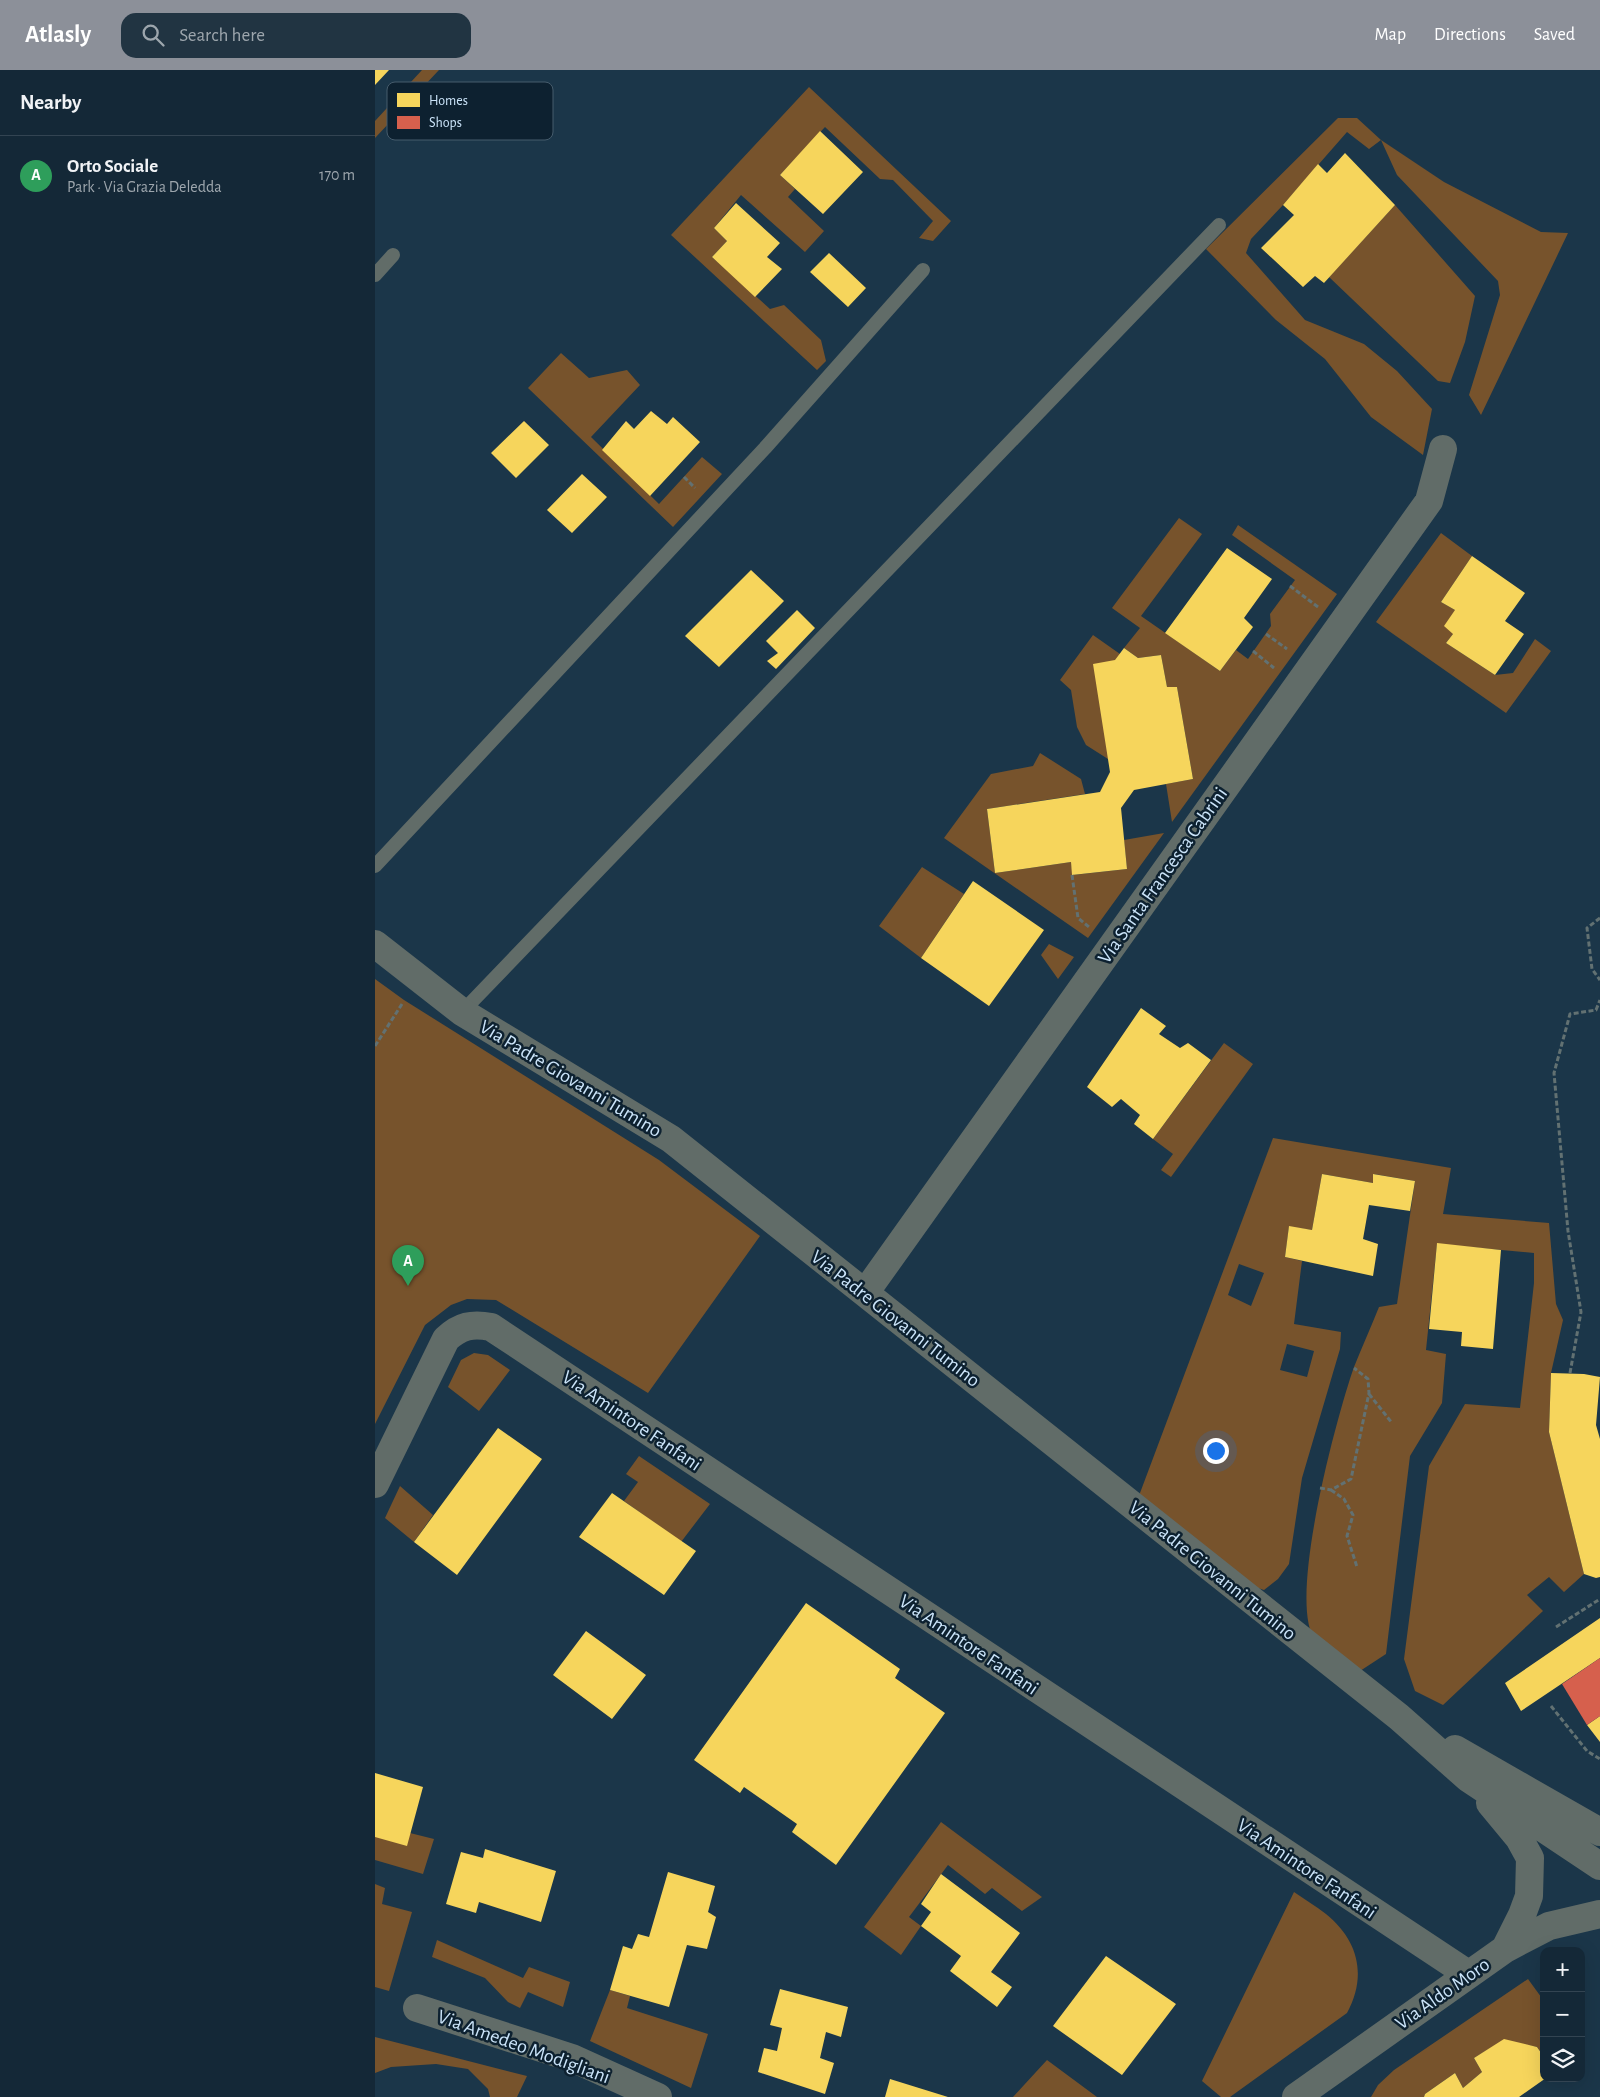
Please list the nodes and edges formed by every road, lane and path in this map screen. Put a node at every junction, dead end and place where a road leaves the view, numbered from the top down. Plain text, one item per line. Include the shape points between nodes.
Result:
1 (1219, 225) dead end
2 (393, 255) dead end
3 (923, 270) dead end
4 (375, 275) edge
5 (1443, 449) dead end
6 (684, 477) dead end
7 (696, 490) dead end
8 (1290, 586) dead end
9 (1324, 612) dead end
10 (1266, 634) dead end
11 (1253, 651) dead end
12 (1294, 653) dead end
13 (1280, 673) dead end
14 (375, 866) edge
15 (1072, 876) dead end
16 (1600, 918) edge
17 (1093, 930) dead end
18 (375, 944) edge
19 (419, 978) junction
20 (1600, 980) edge
21 (1600, 1000) edge
22 (462, 1012) junction
23 (375, 1046) edge
24 (865, 1293) junction
25 (1354, 1368) dead end
26 (1570, 1373) dead end
27 (1369, 1393) junction
28 (1392, 1423) dead end
29 (375, 1484) edge
30 (1320, 1488) dead end
31 (1331, 1490) junction
32 (1357, 1567) dead end
33 (1600, 1598) edge
34 (1556, 1627) dead end
35 (1551, 1706) dead end
36 (1399, 1717) junction
37 (1600, 1759) edge
38 (1468, 1778) junction
39 (1600, 1832) edge
40 (1600, 1866) edge
41 (1600, 1914) edge
42 (1505, 1949) junction
43 (1468, 1974) junction
44 (417, 2008) dead end
45 (658, 2097) edge
46 (1295, 2097) edge

1 - 22 lane
2 - 4 lane
3 - 14 lane via 765,448
5 - 24 street, Via Santa Francesca Cabrini via 1429,500
6 - 7 path
8 - 9 path
10 - 12 path
11 - 13 path
15 - 17 path via 1078,918
16 - 20 path via 1587,928 1592,969
18 - 19 street, Via Padre Giovanni Tumino
19 - 22 street, Via Padre Giovanni Tumino
19 - 23 path
21 - 26 path via 1596,1010 1570,1014 1554,1073 1568,1231 1581,1312
22 - 24 street, Via Padre Giovanni Tumino via 671,1139
24 - 36 street, Via Padre Giovanni Tumino
25 - 27 path via 1368,1379
27 - 28 path
27 - 31 path via 1351,1480
29 - 43 street, Via Amintore Fanfani via 446,1340 455,1330 467,1325 491,1327
30 - 31 path
31 - 32 path via 1344,1499 1353,1515 1347,1536
33 - 34 path
35 - 37 path via 1587,1751
36 - 38 street
36 - 39 street
38 - 40 street
38 - 42 street via 1519,1838 1530,1858 1529,1896
41 - 42 street, Via Aldo Moro via 1549,1926
42 - 43 street, Via Aldo Moro
43 - 46 street, Via Aldo Moro
44 - 45 street, Via Amedeo Modigliani via 571,2058

